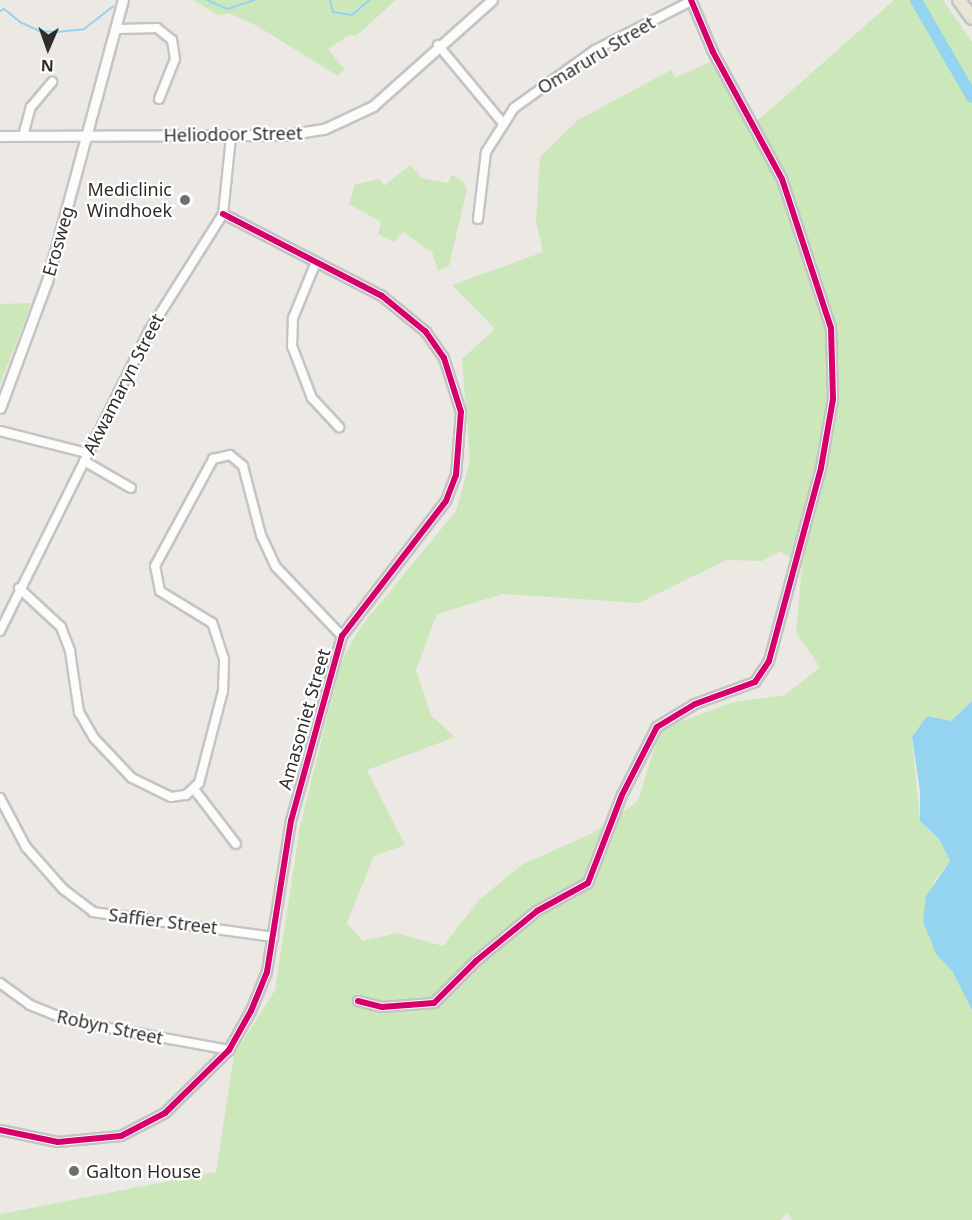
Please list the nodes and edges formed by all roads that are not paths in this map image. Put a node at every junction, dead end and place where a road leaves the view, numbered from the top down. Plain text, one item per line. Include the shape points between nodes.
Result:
1 (123, 0) edge
2 (492, 0) edge
3 (691, 0) edge
4 (959, 0) edge
5 (972, 18) edge
6 (117, 29) junction
7 (438, 45) junction
8 (52, 82) dead end
9 (159, 99) dead end
10 (502, 122) junction
11 (0, 136) edge
12 (23, 136) junction
13 (89, 136) junction
14 (231, 136) junction
15 (224, 214) junction
16 (478, 219) dead end
17 (316, 262) junction
18 (0, 408) edge
19 (339, 427) dead end
20 (0, 431) edge
21 (86, 457) junction
22 (131, 488) dead end
23 (19, 588) junction
24 (0, 631) edge
25 (342, 636) junction
26 (194, 789) junction
27 (0, 798) edge
28 (236, 844) dead end
29 (273, 937) junction
30 (0, 983) edge
31 (358, 1001) dead end
32 (229, 1050) junction
33 (0, 1130) edge

1 - 6 street, Erosweg
2 - 7 street, Heliodoor Street
3 - 10 street, Omaruru Street via 577,62 527,96
3 - 31 street via 713,52 795,211 831,328 832,399 821,468 769,661 755,682 705,699 657,727 622,795 588,883 537,911 476,961 434,1003 382,1007
4 - 5 main road
6 - 9 street via 158,28 172,40 175,59
6 - 13 street, Erosweg
7 - 10 street
7 - 14 street, Heliodoor Street via 373,106 339,124 296,135
8 - 12 street via 31,107
10 - 16 street, Omaruru Street via 483,164
11 - 12 street, Heliodoor Street
12 - 13 street, Heliodoor Street
13 - 14 street, Heliodoor Street
13 - 18 street, Erosweg via 47,281
14 - 15 street, Akwamaryn Street
15 - 17 street, Amasoniet Street
15 - 21 street, Akwamaryn Street via 172,291
17 - 19 street via 293,318 292,346 312,398
17 - 25 street, Amasoniet Street via 382,296 426,332 444,358 461,412 459,463 446,501
20 - 21 street
21 - 22 street
21 - 23 street, Akwamaryn Street
23 - 24 street, Akwamaryn Street
23 - 26 street via 61,627 70,651 79,712 107,753 151,790 178,797
25 - 26 street via 276,567 261,535 243,466 230,455 213,459 159,555 155,576 160,591 205,618 222,643 222,691 202,777
25 - 29 street, Amasoniet Street via 291,821
26 - 28 street
27 - 29 street, Saffier Street via 26,847 63,889 93,912
29 - 32 street, Amasoniet Street via 264,981
30 - 32 street, Robyn Street via 30,1005 70,1021
32 - 33 street, Amasoniet Street via 165,1113 121,1136 58,1142

